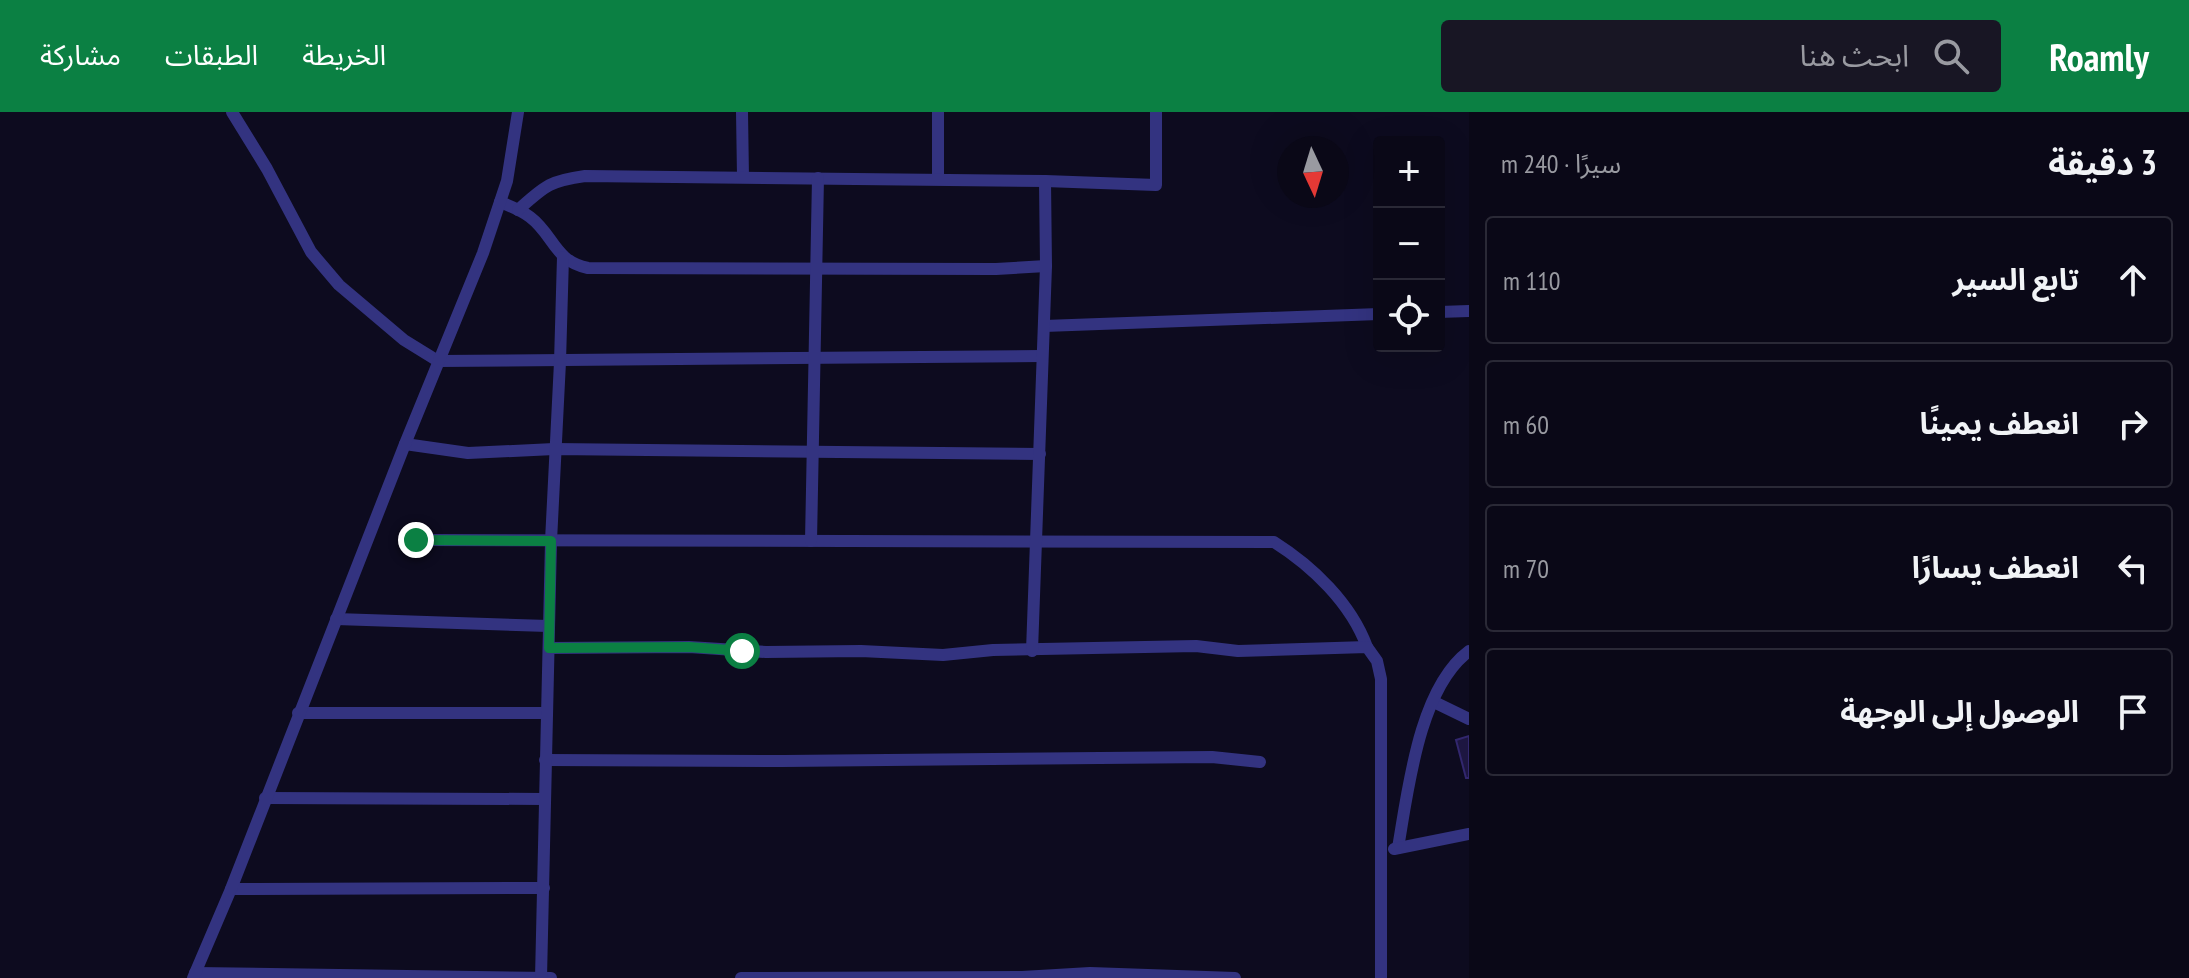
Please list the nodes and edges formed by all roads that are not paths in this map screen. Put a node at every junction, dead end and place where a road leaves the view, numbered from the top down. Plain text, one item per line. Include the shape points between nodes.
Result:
1 (232, 112) edge
2 (518, 112) edge
3 (742, 112) edge
4 (938, 112) edge
5 (1156, 112) edge
6 (743, 177) junction
7 (818, 178) junction
8 (938, 179) junction
9 (1045, 181) junction
10 (500, 202) junction
11 (518, 210) junction
12 (563, 257) junction
13 (1046, 266) junction
14 (815, 269) junction
15 (1469, 311) edge
16 (1445, 312) edge
17 (1373, 314) edge
18 (1044, 326) junction
19 (1042, 356) junction
20 (813, 357) junction
21 (438, 361) junction
22 (560, 362) junction
23 (405, 444) junction
24 (554, 449) junction
25 (812, 451) junction
26 (1040, 454) junction
27 (416, 540) dead end
28 (551, 541) junction
29 (811, 541) junction
30 (1035, 541) junction
31 (336, 619) junction
32 (548, 626) junction
33 (1367, 647) junction
34 (549, 648) junction
35 (1032, 651) junction
36 (1469, 651) edge
37 (1434, 702) junction
38 (298, 713) junction
39 (547, 713) junction
40 (1469, 719) edge
41 (545, 760) junction
42 (1260, 762) dead end
43 (265, 798) junction
44 (544, 799) junction
45 (1469, 834) edge
46 (1398, 848) junction
47 (1380, 852) junction
48 (544, 888) junction
49 (231, 889) junction
50 (194, 976) edge
51 (544, 977) edge
52 (741, 978) edge
53 (1235, 978) edge
54 (1381, 978) edge

1 - 21 street via 311,252 339,285 404,340
2 - 10 street
3 - 6 street
4 - 8 street
5 - 9 street via 1156,185
6 - 7 street
6 - 11 street via 557,180
7 - 8 street
7 - 14 street
8 - 9 street
9 - 13 street
10 - 11 street
10 - 21 street
11 - 12 street via 531,217
12 - 14 street via 588,268
12 - 22 street
13 - 14 street
13 - 18 street
14 - 20 street
15 - 16 street
17 - 18 street
18 - 19 street
19 - 20 street
19 - 26 street
20 - 22 street
20 - 25 street
21 - 22 street
21 - 23 street
22 - 24 street
23 - 24 street via 468,453
23 - 31 street
24 - 25 street
24 - 28 street
25 - 26 street
25 - 29 street
26 - 30 street
27 - 28 street
28 - 29 street
28 - 32 street
29 - 30 street
30 - 33 street via 1274,542 1305,561 1359,625
30 - 35 street
31 - 32 street
31 - 38 street
32 - 34 street
33 - 35 street
33 - 47 street via 1381,679
34 - 35 street via 943,655
34 - 39 street
36 - 37 street via 1455,661
37 - 40 street
37 - 46 street via 1421,731
38 - 39 street
38 - 43 street
39 - 41 street
41 - 42 street via 1212,757
41 - 44 street
43 - 44 street
43 - 49 street
44 - 48 street
45 - 46 street
46 - 47 street
47 - 54 street
48 - 49 street
48 - 51 street
49 - 50 street
50 - 51 street
52 - 53 street via 1152,973

